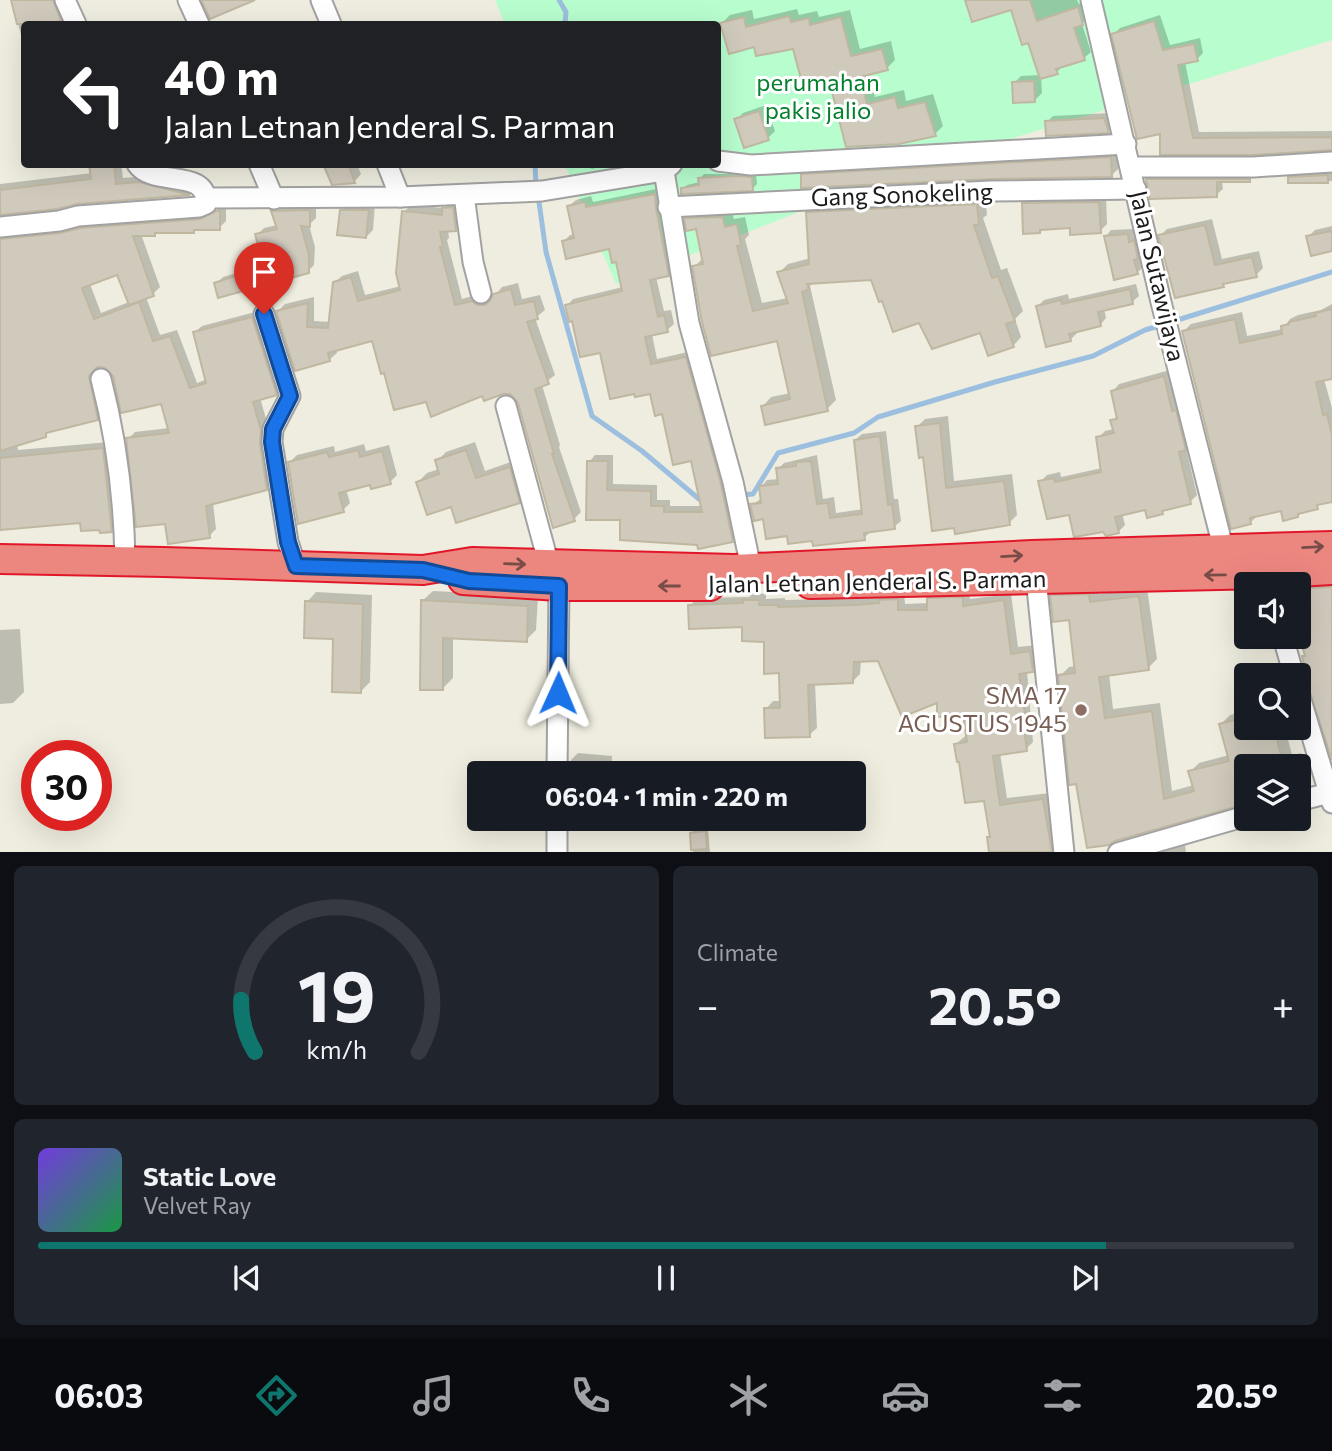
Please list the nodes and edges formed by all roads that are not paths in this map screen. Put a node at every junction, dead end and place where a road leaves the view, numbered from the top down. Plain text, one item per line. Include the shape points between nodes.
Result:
1 (65, 0) edge
2 (188, 0) edge
3 (321, 0) edge
4 (1091, 0) edge
5 (75, 21) edge
6 (198, 21) edge
7 (330, 21) edge
8 (1126, 144) junction
9 (721, 161) edge
10 (1332, 162) edge
11 (1131, 167) junction
12 (140, 168) edge
13 (261, 168) edge
14 (389, 168) edge
15 (668, 168) edge
16 (1136, 189) junction
17 (464, 195) junction
18 (400, 197) junction
19 (206, 198) junction
20 (274, 199) junction
21 (668, 207) junction
22 (0, 227) edge
23 (481, 293) dead end
24 (264, 314) dead end
25 (102, 379) dead end
26 (506, 406) dead end
27 (1332, 546) edge
28 (1224, 551) junction
29 (0, 559) edge
30 (125, 561) junction
31 (296, 566) junction
32 (751, 568) junction
33 (1332, 570) edge
34 (1311, 573) edge
35 (554, 576) junction
36 (1036, 578) junction
37 (1234, 579) edge
38 (1311, 733) edge
39 (557, 761) edge
40 (1331, 798) edge
41 (1311, 800) edge
42 (1234, 819) edge
43 (557, 831) edge
44 (557, 852) edge
45 (1064, 852) edge
46 (1118, 852) edge

1 - 5 street
2 - 6 street
3 - 7 street
4 - 8 street, Jalan Sutawijaya
8 - 9 street via 751,165
8 - 11 street, Jalan Sutawijaya
10 - 11 street
11 - 16 street, Jalan Sutawijaya
12 - 19 street via 150,176 199,185
13 - 20 street
14 - 18 street
15 - 17 street via 542,191
15 - 21 street
16 - 21 street, Gang Sonokeling via 991,191
16 - 28 street, Jalan Sutawijaya
17 - 18 street
17 - 23 street
18 - 20 street
19 - 20 street
19 - 22 street via 206,204 199,207
21 - 32 street via 689,323 733,482
24 - 31 street via 290,396 273,429 272,442
25 - 30 street via 115,435
26 - 35 street
28 -> 27 highway, Jalan Letnan Jenderal S. Parman
32 -> 28 highway, Jalan Letnan Jenderal S. Parman
29 - 30 highway, Jalan Letnan Jenderal S. Parman
30 - 31 highway, Jalan Letnan Jenderal S. Parman
31 - 35 highway, Jalan Letnan Jenderal S. Parman via 423,570 472,562
32 - 35 highway, Jalan Letnan Jenderal S. Parman
33 - 34 highway, Jalan Letnan Jenderal S. Parman
36 -> 35 highway, Jalan Letnan Jenderal S. Parman via 748,586
35 - 39 street
37 -> 36 highway, Jalan Letnan Jenderal S. Parman
36 - 45 street
38 - 40 street
40 - 41 street
42 - 46 street
43 - 44 street

